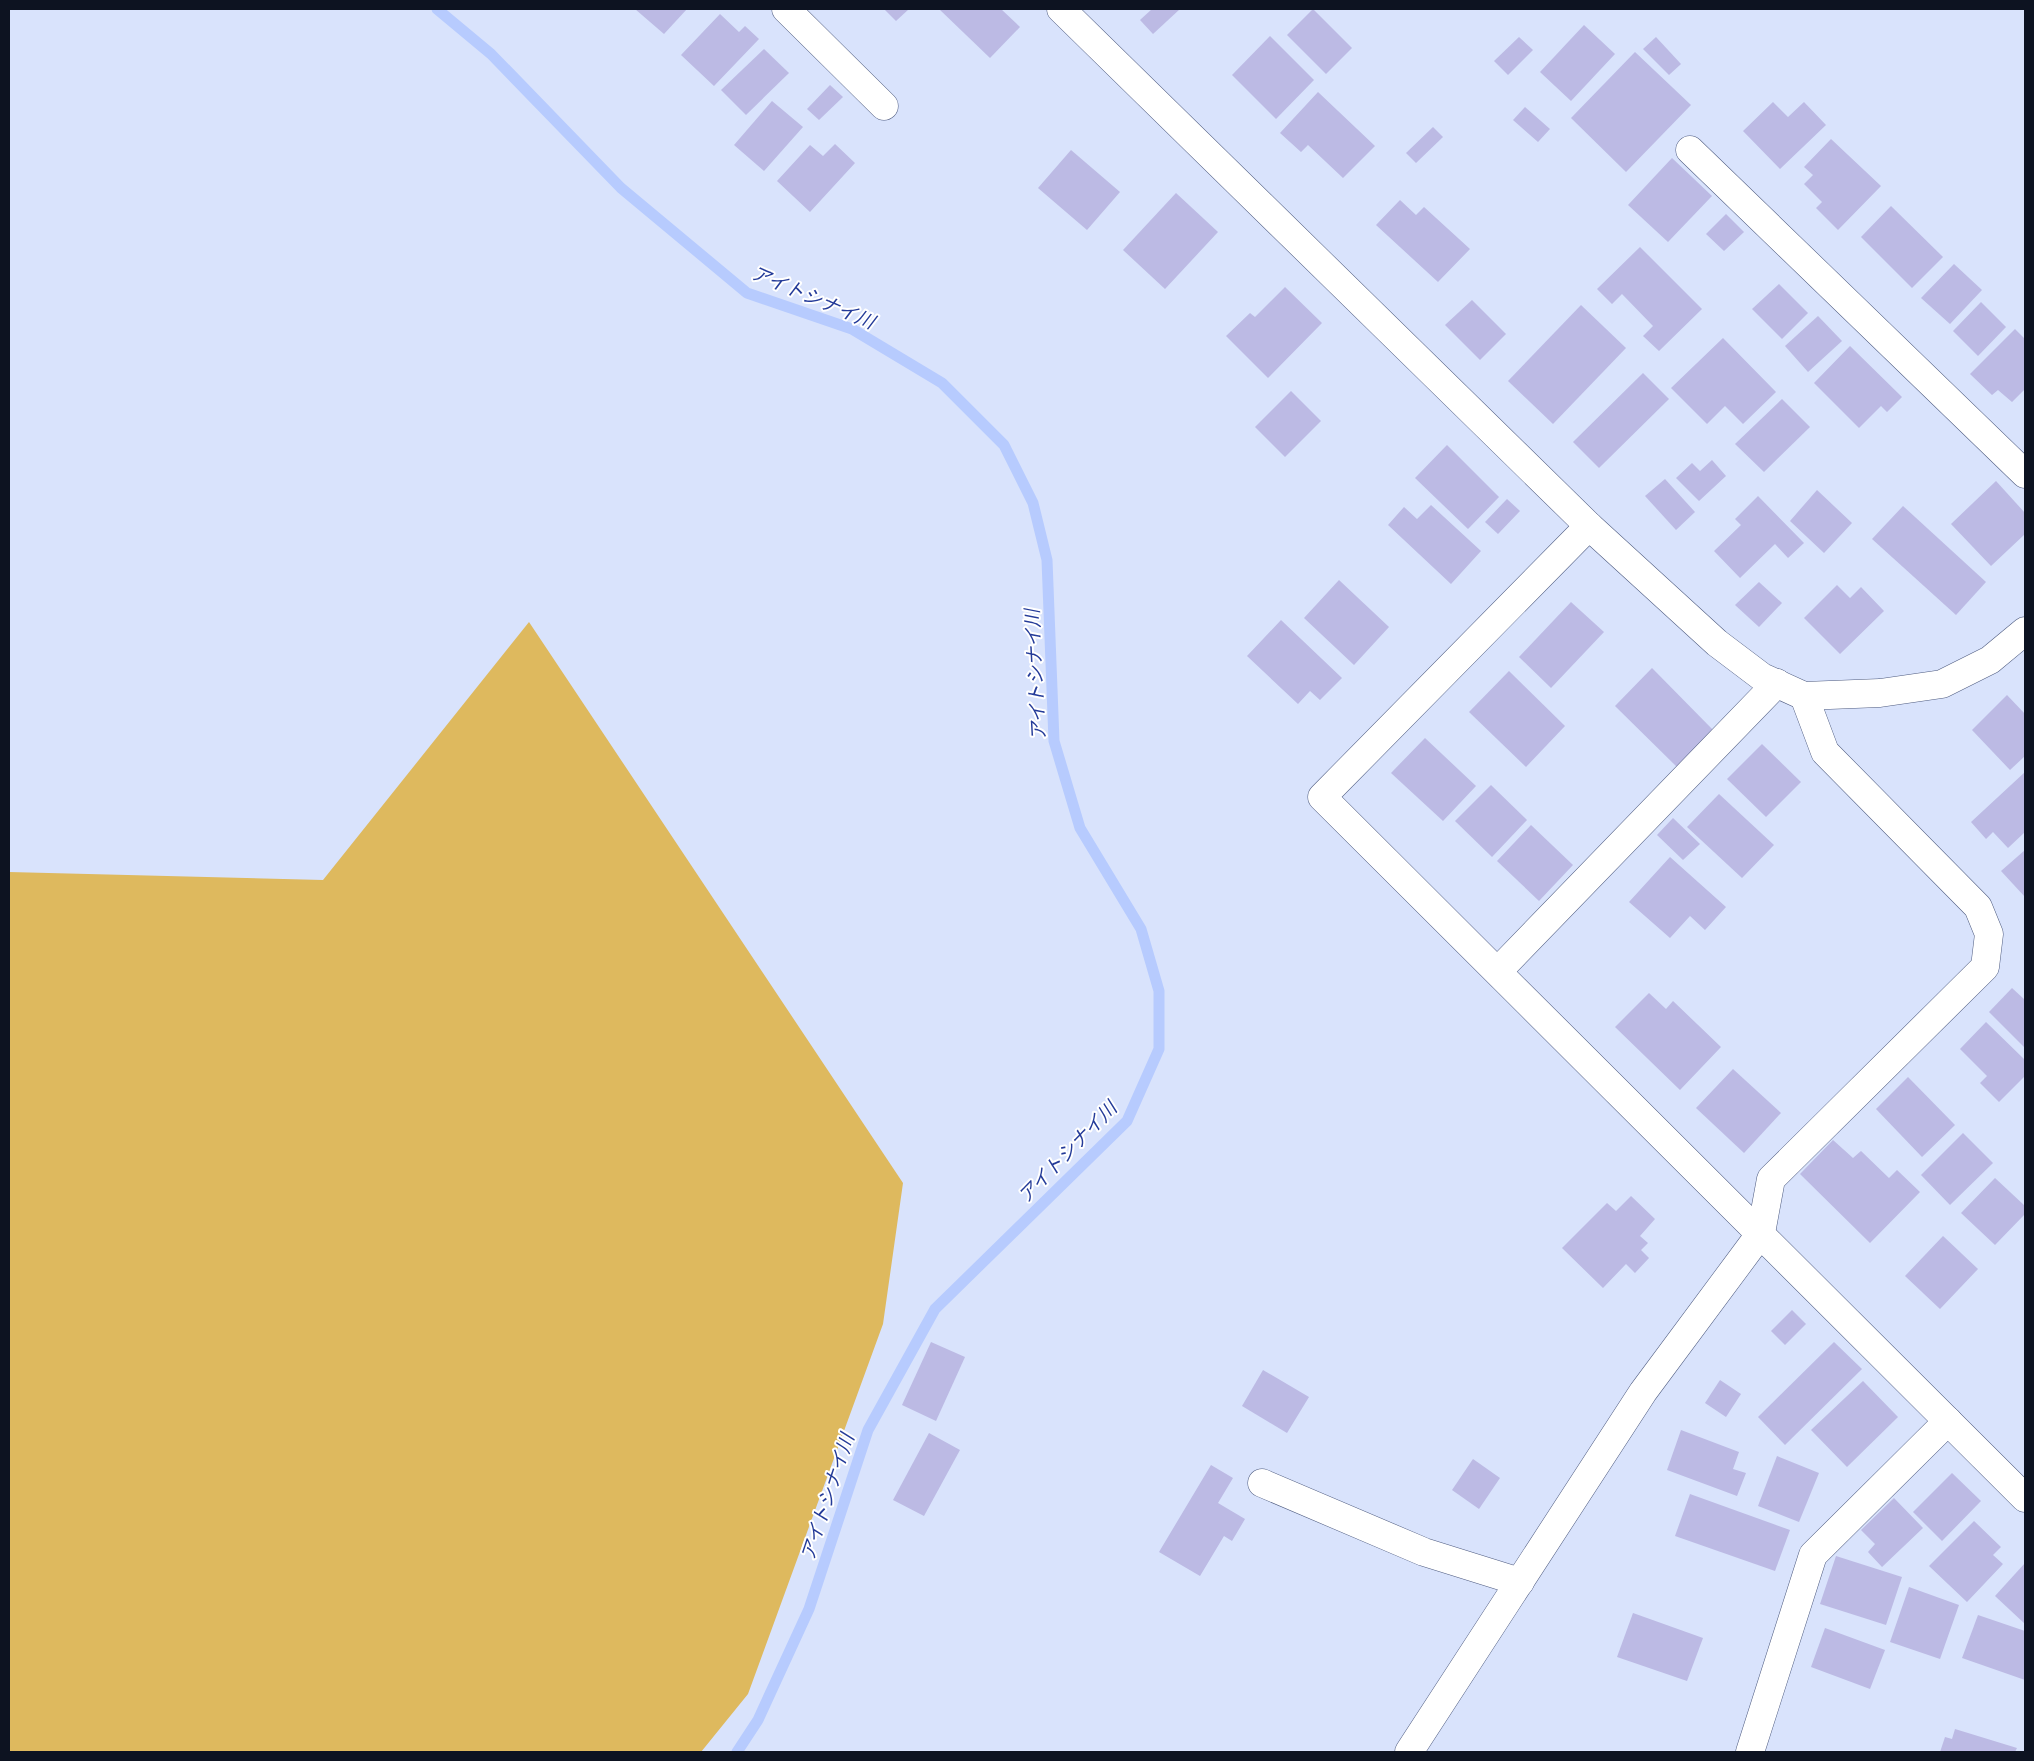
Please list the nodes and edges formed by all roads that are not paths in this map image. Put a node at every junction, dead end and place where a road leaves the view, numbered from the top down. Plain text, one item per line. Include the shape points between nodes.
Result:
1 (786, 9) edge
2 (1061, 9) edge
3 (884, 106) dead end
4 (1690, 150) dead end
5 (2025, 474) edge
6 (1589, 526) junction
7 (2025, 632) edge
8 (1777, 683) junction
9 (1804, 696) junction
10 (1498, 971) junction
11 (1761, 1233) junction
12 (1948, 1421) junction
13 (1262, 1484) dead end
14 (2025, 1498) edge
15 (1520, 1582) junction
16 (1409, 1752) edge
17 (1750, 1752) edge

1 - 3 street
2 - 6 street
4 - 5 street
6 - 8 street via 1717,643 1762,677
6 - 10 street via 1322,797
7 - 9 street via 1990,660 1942,684 1880,693
8 - 9 street
8 - 10 street
9 - 11 street via 1825,752 1978,907 1989,934 1985,967 1771,1179
10 - 11 street
11 - 12 street
11 - 15 street via 1643,1392
12 - 14 street
12 - 17 street via 1813,1555
13 - 15 street via 1424,1552
15 - 16 street

